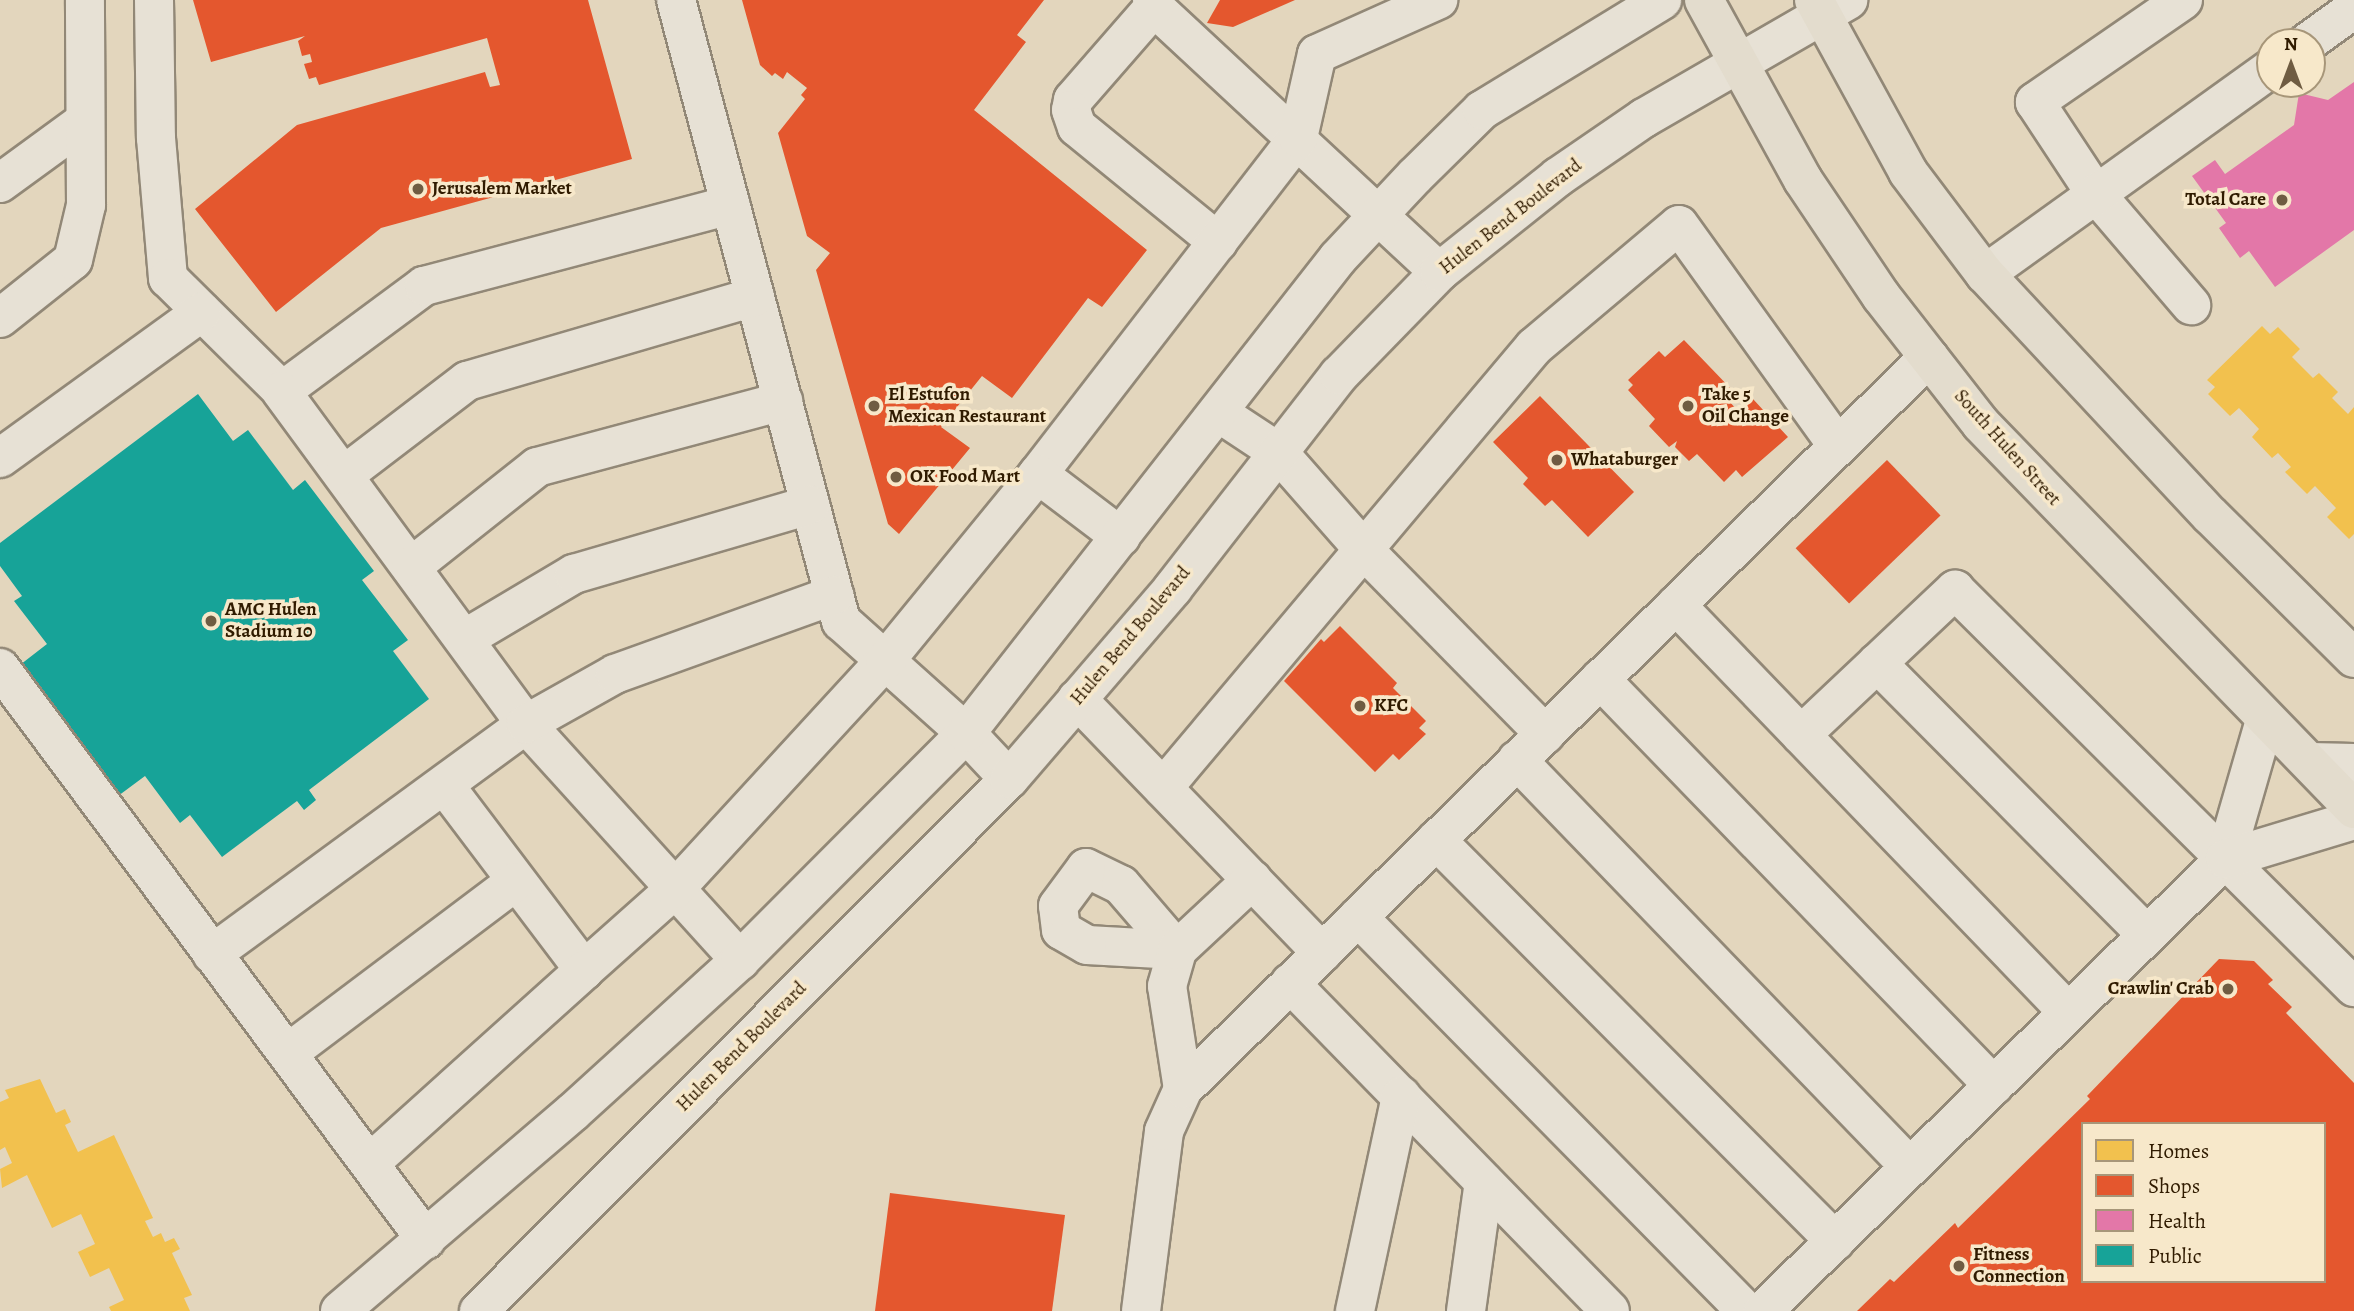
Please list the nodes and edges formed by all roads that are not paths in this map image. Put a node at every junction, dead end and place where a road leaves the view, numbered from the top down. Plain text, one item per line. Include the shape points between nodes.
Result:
1 (85, 0) edge
2 (154, 0) edge
3 (676, 0) edge
4 (1438, 0) edge
5 (1662, 0) edge
6 (1704, 0) edge
7 (2183, 0) edge
8 (1153, 4) edge
9 (1828, 5) edge
10 (2354, 9) edge
11 (2326, 29) edge
12 (1739, 65) junction
13 (2256, 79) edge
14 (85, 121) junction
15 (1298, 138) junction
16 (0, 183) edge
17 (2095, 193) junction
18 (730, 205) junction
19 (1380, 213) junction
20 (1218, 242) junction
21 (1439, 272) junction
22 (1985, 274) junction
23 (755, 297) junction
24 (2191, 305) dead end
25 (202, 312) junction
26 (0, 318) edge
27 (1929, 357) junction
28 (281, 391) junction
29 (783, 401) junction
30 (1219, 413) junction
31 (1838, 446) junction
32 (1278, 452) junction
33 (0, 458) edge
34 (1038, 474) junction
35 (344, 475) junction
36 (810, 505) junction
37 (1121, 537) junction
38 (1365, 551) junction
39 (411, 567) junction
40 (834, 595) junction
41 (1676, 605) junction
42 (466, 638) junction
43 (2354, 658) edge
44 (885, 661) junction
45 (1877, 663) junction
46 (0, 668) edge
47 (1601, 679) junction
48 (1077, 699) junction
49 (2264, 720) junction
50 (526, 724) junction
51 (966, 733) junction
52 (1545, 734) junction
53 (1801, 735) junction
54 (1517, 760) junction
55 (2310, 762) junction
56 (2354, 763) edge
57 (1009, 779) junction
58 (445, 786) junction
59 (1163, 788) junction
60 (2354, 809) edge
61 (2354, 820) edge
62 (1436, 840) junction
63 (2225, 859) junction
64 (1252, 880) junction
65 (515, 882) junction
66 (675, 889) junction
67 (1358, 916) junction
68 (2147, 935) junction
69 (1322, 953) junction
70 (212, 954) junction
71 (740, 960) junction
72 (584, 970) junction
73 (1290, 983) junction
74 (2354, 987) edge
75 (2068, 1012) junction
76 (288, 1053) junction
77 (1994, 1086) junction
78 (1183, 1089) junction
79 (1401, 1096) junction
80 (370, 1163) junction
81 (1910, 1167) junction
82 (1484, 1182) junction
83 (426, 1240) junction
84 (1835, 1241) junction
85 (515, 1298) edge
86 (340, 1311) edge
87 (479, 1311) edge
88 (1142, 1311) edge
89 (1355, 1311) edge
90 (1466, 1311) edge
91 (1610, 1311) edge
92 (1746, 1311) edge
93 (1763, 1311) edge

1 - 14 street
2 - 25 street via 156,138 168,278
3 - 18 street
4 - 15 street via 1317,54
5 - 19 street via 1482,110
6 - 12 main road, South Hulen Street
7 - 17 street via 2035,102
8 - 15 street
8 - 20 street via 1073,100 1071,110 1077,127
9 - 12 street, Hulen Bend Boulevard
9 - 22 main road via 1908,172
10 - 11 street
12 - 21 street, Hulen Bend Boulevard via 1644,118
12 - 27 main road, South Hulen Street via 1803,180 1881,296
13 - 17 street
14 - 16 street
14 - 26 street via 86,205 73,260
15 - 19 street
15 - 20 street
17 - 22 street
17 - 24 street
18 - 23 street
18 - 28 street via 424,286
19 - 21 street
19 - 30 street via 1338,258
20 - 34 street
21 - 32 street, Hulen Bend Boulevard via 1339,375
22 - 43 main road via 2210,515
23 - 29 street
23 - 35 street via 467,381
25 - 28 street
25 - 33 street
27 - 31 street
27 - 49 main road, South Hulen Street via 1981,424
28 - 35 street
29 - 36 street
29 - 39 street via 537,467
30 - 32 street
30 - 37 street
31 - 38 street via 1679,225 1534,347
31 - 41 street
32 - 38 street
32 - 48 street, Hulen Bend Boulevard via 1173,588
34 - 37 street
34 - 44 street
35 - 39 street
36 - 40 street
36 - 42 street via 574,574
37 - 51 street
38 - 52 street
38 - 59 street
39 - 42 street
40 - 44 street via 841,621
40 - 50 street via 615,674
41 - 47 street
41 - 53 street
42 - 50 street
44 - 51 street
44 - 66 street
45 - 53 street
45 - 63 street via 1955,590
45 - 68 street
46 - 70 street
47 - 52 street
47 - 77 street
48 - 57 street, Hulen Bend Boulevard
48 - 59 street
49 - 55 main road, South Hulen Street
49 - 63 street
50 - 58 street
50 - 66 street
51 - 57 street
51 - 71 street
52 - 54 street
53 - 75 street
54 - 62 street
54 - 81 street
55 - 56 street
55 - 60 main road, South Hulen Street
57 - 85 street, Hulen Bend Boulevard
58 - 65 street
58 - 70 street
59 - 64 street
61 - 63 street
62 - 67 street
62 - 84 street
63 - 68 street
63 - 74 street
64 - 69 street
64 - 78 street via 1177,950 1167,986
65 - 72 street
65 - 76 street
66 - 71 street
66 - 72 street
67 - 69 street
67 - 92 street
68 - 75 street
69 - 73 street
70 - 76 street
71 - 83 street
72 - 80 street
73 - 78 street
73 - 79 street
75 - 77 street
76 - 80 street
77 - 81 street
78 - 88 street via 1164,1131
79 - 82 street
79 - 89 street
80 - 83 street
81 - 84 street
82 - 90 street
82 - 91 street
83 - 86 street
84 - 93 street
85 - 87 street, Hulen Bend Boulevard

